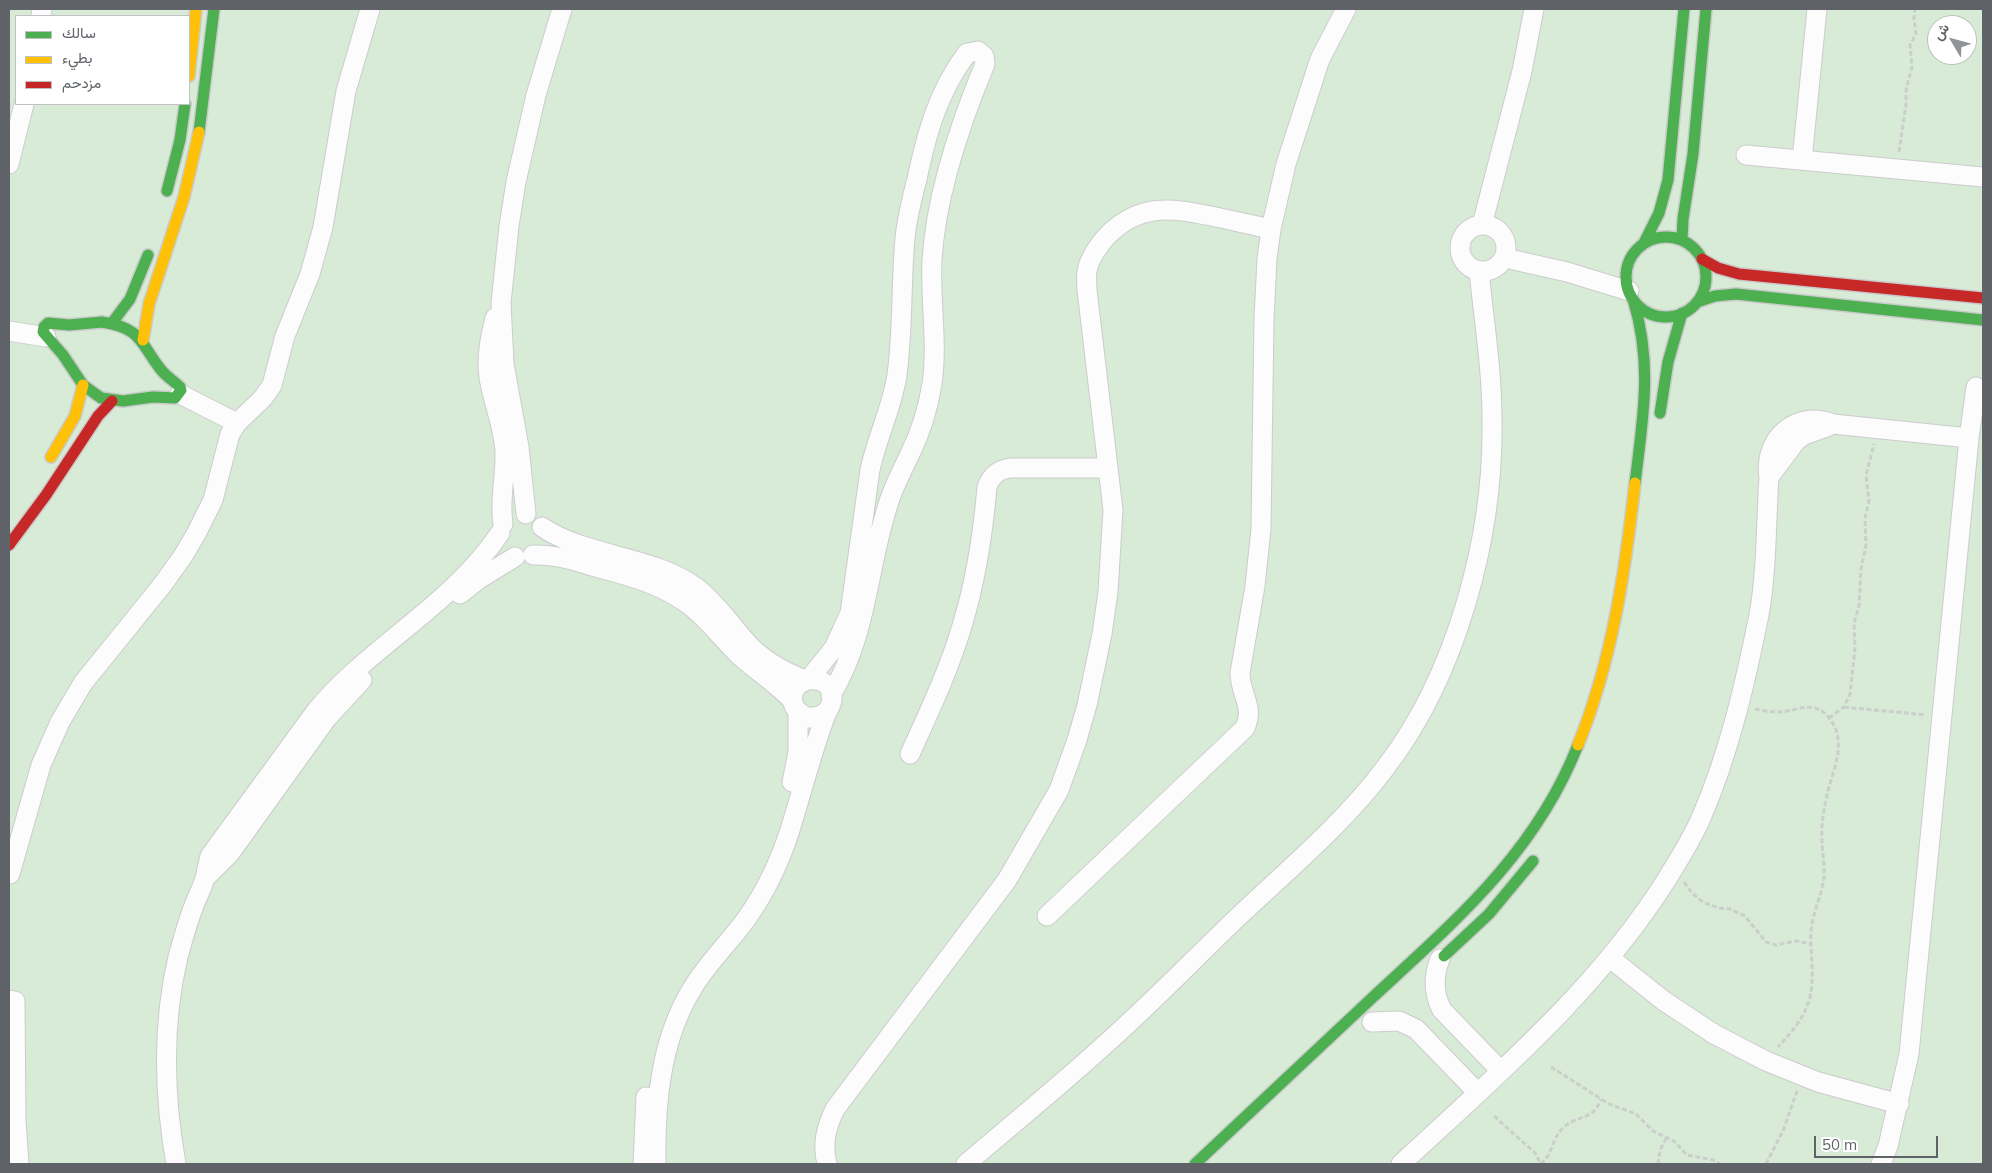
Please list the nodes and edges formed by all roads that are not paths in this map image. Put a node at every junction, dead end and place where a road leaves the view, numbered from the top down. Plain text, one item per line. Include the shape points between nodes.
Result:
1 (196, 9) edge
2 (214, 9) edge
3 (370, 9) edge
4 (562, 9) edge
5 (1346, 9) edge
6 (1534, 9) edge
7 (1684, 9) edge
8 (1706, 9) edge
9 (1817, 9) edge
10 (190, 66) edge
11 (24, 105) edge
12 (185, 105) edge
13 (1746, 155) dead end
14 (1802, 160) junction
15 (9, 164) edge
16 (1983, 177) edge
17 (164, 202) dead end
18 (1482, 225) junction
19 (1271, 229) junction
20 (1682, 240) junction
21 (1644, 244) junction
22 (150, 247) dead end
23 (1505, 258) junction
24 (1702, 259) junction
25 (1479, 272) junction
26 (1631, 295) junction
27 (1983, 298) edge
28 (1697, 302) junction
29 (1682, 313) junction
30 (1983, 320) edge
31 (112, 323) junction
32 (9, 331) edge
33 (46, 337) junction
34 (143, 340) junction
35 (83, 386) junction
36 (1976, 388) dead end
37 (500, 391) junction
38 (180, 394) junction
39 (112, 401) junction
40 (237, 423) junction
41 (1658, 429) dead end
42 (1969, 438) junction
43 (46, 465) dead end
44 (1107, 468) junction
45 (526, 514) junction
46 (542, 527) junction
47 (502, 528) junction
48 (9, 545) edge
49 (524, 556) junction
50 (444, 602) junction
51 (807, 680) junction
52 (829, 703) junction
53 (795, 706) junction
54 (910, 754) dead end
55 (1541, 850) dead end
56 (10, 874) dead end
57 (1047, 916) dead end
58 (1610, 958) junction
59 (1434, 966) joint
60 (12, 1000) edge
61 (1375, 1020) dead end
62 (12, 1021) edge
63 (1501, 1071) junction
64 (1478, 1094) junction
65 (1899, 1104) junction
66 (19, 1164) edge
67 (176, 1164) edge
68 (643, 1164) edge
69 (656, 1164) edge
70 (827, 1164) edge
71 (966, 1164) edge
72 (1195, 1164) edge
73 (1401, 1164) edge
74 (1881, 1164) edge

1 - 10 street
2 - 34 street via 207,87 194,160 147,312
3 - 40 street via 346,91 323,227 310,274 285,336 272,385 264,398
4 - 37 street via 536,95 516,182 501,303 504,364
5 - 19 street via 1320,59 1286,164
6 - 18 street via 1522,71
7 - 21 street via 1664,200 1657,222
8 - 20 street
9 - 14 street
11 - 15 street
12 - 17 street
13 - 14 street
14 - 16 street
18 - 23 street via 1489,225 1502,234 1507,246
18 - 25 street via 1468,231 1460,251 1466,264
19 - 44 street via 1181,210 1147,211 1117,226 1095,252 1087,270 1087,290
19 - 57 street via 1264,319 1261,529 1240,673 1250,708 1248,721 1245,728
20 - 21 street via 1663,237
20 - 24 street
21 - 26 street via 1628,265 1626,274
22 - 31 street via 130,299
23 - 25 street via 1492,270
23 - 26 street via 1567,272
24 - 27 street via 1739,274
24 - 28 street via 1706,277
25 - 71 street via 1492,419 1492,454 1484,519 1460,620 1435,686 1404,743 1333,826 1101,1048
26 - 29 street via 1639,306 1655,315 1664,317
26 - 72 street via 1644,338 1646,382 1625,563 1602,679 1585,731 1562,782 1526,839 1472,905
28 - 29 street
28 - 30 street via 1736,294
29 - 41 street via 1667,357
31 - 33 street via 48,323 43,332
31 - 34 street via 128,328
32 - 33 street
33 - 35 street
34 - 38 street via 162,371 179,386
35 - 39 street
35 - 43 street via 75,416
36 - 42 street
37 - 45 street via 519,447
37 - 47 street via 505,452
38 - 39 street via 175,398
38 - 40 street
39 - 48 street via 98,416
40 - 56 street via 230,434 213,500 196,534 163,584 83,683 60,722 41,765
42 - 58 street via 1833,424 1796,441 1770,477 1759,613 1728,747 1700,820 1674,867
42 - 65 street via 1909,1054
44 - 54 street via 1010,468 991,477 979,557 962,628
44 - 70 street via 1113,510 1109,584 1102,634 1087,705 1059,790 1007,880 835,1109 824,1139
45 - 46 street
45 - 47 street via 513,516
46 - 49 street via 541,546
46 - 51 street via 561,538 656,568 683,580 706,596 758,654 782,670
47 - 49 street via 501,545 505,550
47 - 50 street
49 - 50 street
49 - 53 street via 559,556 642,580 673,595 708,620 741,657 777,685
50 - 67 street via 343,699 230,853 205,878 183,940 169,1014 166,1070
51 - 52 street via 821,681 830,689
51 - 52 street via 839,640 852,601 874,450 896,381 905,236 930,128 940,96 957,67 967,53 978,51 984,56 985,64 950,165 936,231 931,284 934,364 927,410 920,433 892,490 863,616 847,665
51 - 53 street via 796,688
52 - 53 street via 822,715 809,718
52 - 69 street via 790,831 771,878 746,919 697,981 674,1024 665,1054 660,1090
53 - 68 street via 800,738 796,766 766,863 747,897 688,976 659,1035 647,1089
55 - 59 street via 1489,914
58 - 63 street
58 - 65 street via 1673,1007 1714,1034 1766,1061 1801,1076
59 - 63 street via 1437,1001 1442,1010
60 - 62 street
61 - 64 street via 1399,1021 1416,1029
62 - 66 street
63 - 64 street
64 - 73 street
65 - 74 street

